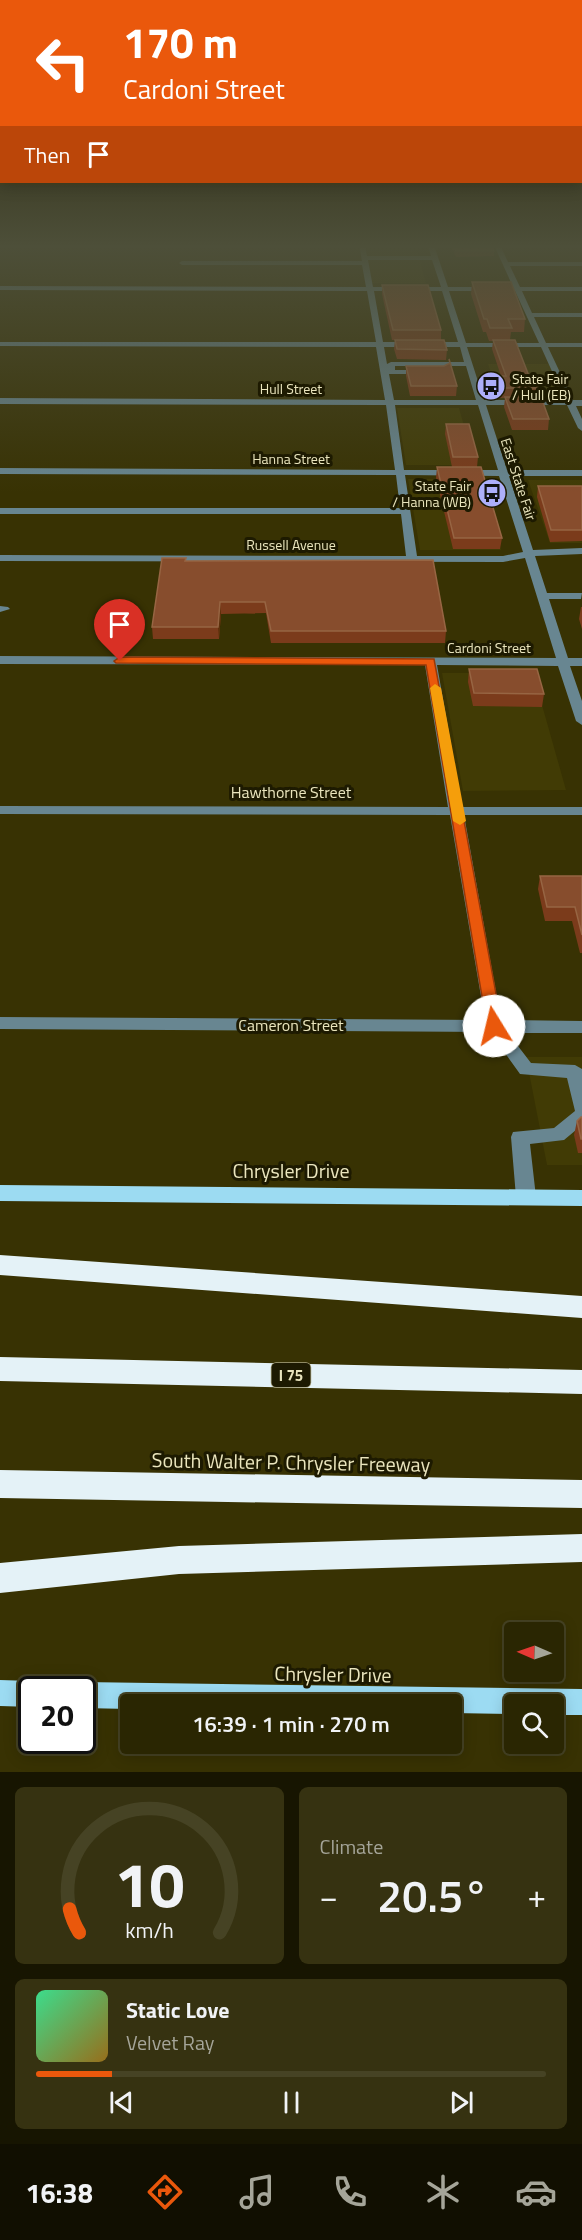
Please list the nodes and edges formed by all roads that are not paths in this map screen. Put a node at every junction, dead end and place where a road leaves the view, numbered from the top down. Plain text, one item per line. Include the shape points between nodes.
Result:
1 (376, 328) edge
2 (457, 328) edge
3 (537, 328) edge
4 (0, 344) edge
5 (379, 344) junction
6 (462, 344) junction
7 (545, 345) junction
8 (582, 345) edge
9 (442, 364) junction
10 (469, 364) junction
11 (0, 401) edge
12 (390, 402) junction
13 (479, 402) junction
14 (570, 402) junction
15 (582, 402) edge
16 (582, 428) edge
17 (0, 471) edge
18 (399, 472) junction
19 (503, 472) junction
20 (582, 473) edge
21 (0, 511) edge
22 (405, 511) junction
23 (582, 551) edge
24 (529, 555) junction
25 (0, 558) edge
26 (412, 559) junction
27 (542, 596) junction
28 (581, 596) edge
29 (0, 660) edge
30 (430, 662) junction
31 (563, 662) junction
32 (582, 662) edge
33 (582, 721) edge
34 (0, 810) edge
35 (458, 811) junction
36 (582, 811) edge
37 (0, 1023) edge
38 (494, 1026) junction
39 (582, 1027) edge
40 (581, 1098) edge
41 (582, 1115) edge
42 (0, 1193) edge
43 (526, 1197) junction
44 (582, 1198) edge
45 (0, 1265) edge
46 (582, 1307) edge
47 (0, 1369) edge
48 (582, 1382) edge
49 (0, 1484) edge
50 (582, 1494) edge
51 (582, 1548) edge
52 (0, 1578) edge
53 (0, 1693) edge
54 (18, 1694) edge
55 (96, 1695) edge
56 (582, 1702) edge

1 - 5 street
2 - 6 street, East State Fair
3 - 7 street
4 - 5 street
5 - 6 street
5 - 12 street
6 - 7 street
6 - 10 street, East State Fair
7 - 8 street
7 - 14 street
9 - 9 street via 411,364 391,364 392,372 443,372
9 - 10 street
10 - 13 street, East State Fair
11 - 12 street, Hull Street
12 - 13 street, Hull Street
12 - 18 street
13 - 14 street, Hull Street
13 - 19 street, East State Fair
14 - 15 street, Hull Street
14 - 16 street
17 - 18 street, Hanna Street
18 - 19 street, Hanna Street
18 - 22 street
19 - 20 street, Hanna Street
19 - 24 street, East State Fair
21 - 22 street
22 - 26 street
23 - 24 street, Russell Avenue via 548,550
24 - 26 street, Russell Avenue via 503,559
24 - 27 street, East State Fair
25 - 26 street, Russell Avenue
27 - 28 street
27 - 31 street, East State Fair
29 - 30 street, Cardoni Street
30 - 31 street, Cardoni Street
30 - 35 street
31 - 32 street, Cardoni Street
31 - 33 street, East State Fair
34 - 35 street, Hawthorne Street
35 - 36 street, Hawthorne Street
35 - 38 street
37 - 38 street, Cameron Street
38 - 39 street, Cameron Street
38 - 40 street via 526,1069 575,1072
41 - 43 street via 558,1135 520,1137
42 - 43 main road, Chrysler Drive
43 - 44 main road, Chrysler Drive
45 - 46 highway
47 - 48 highway, I 75
49 - 50 highway, South Walter P. Chrysler Freeway
51 - 52 highway via 179,1560
53 - 54 main road
55 - 56 main road, Chrysler Drive

